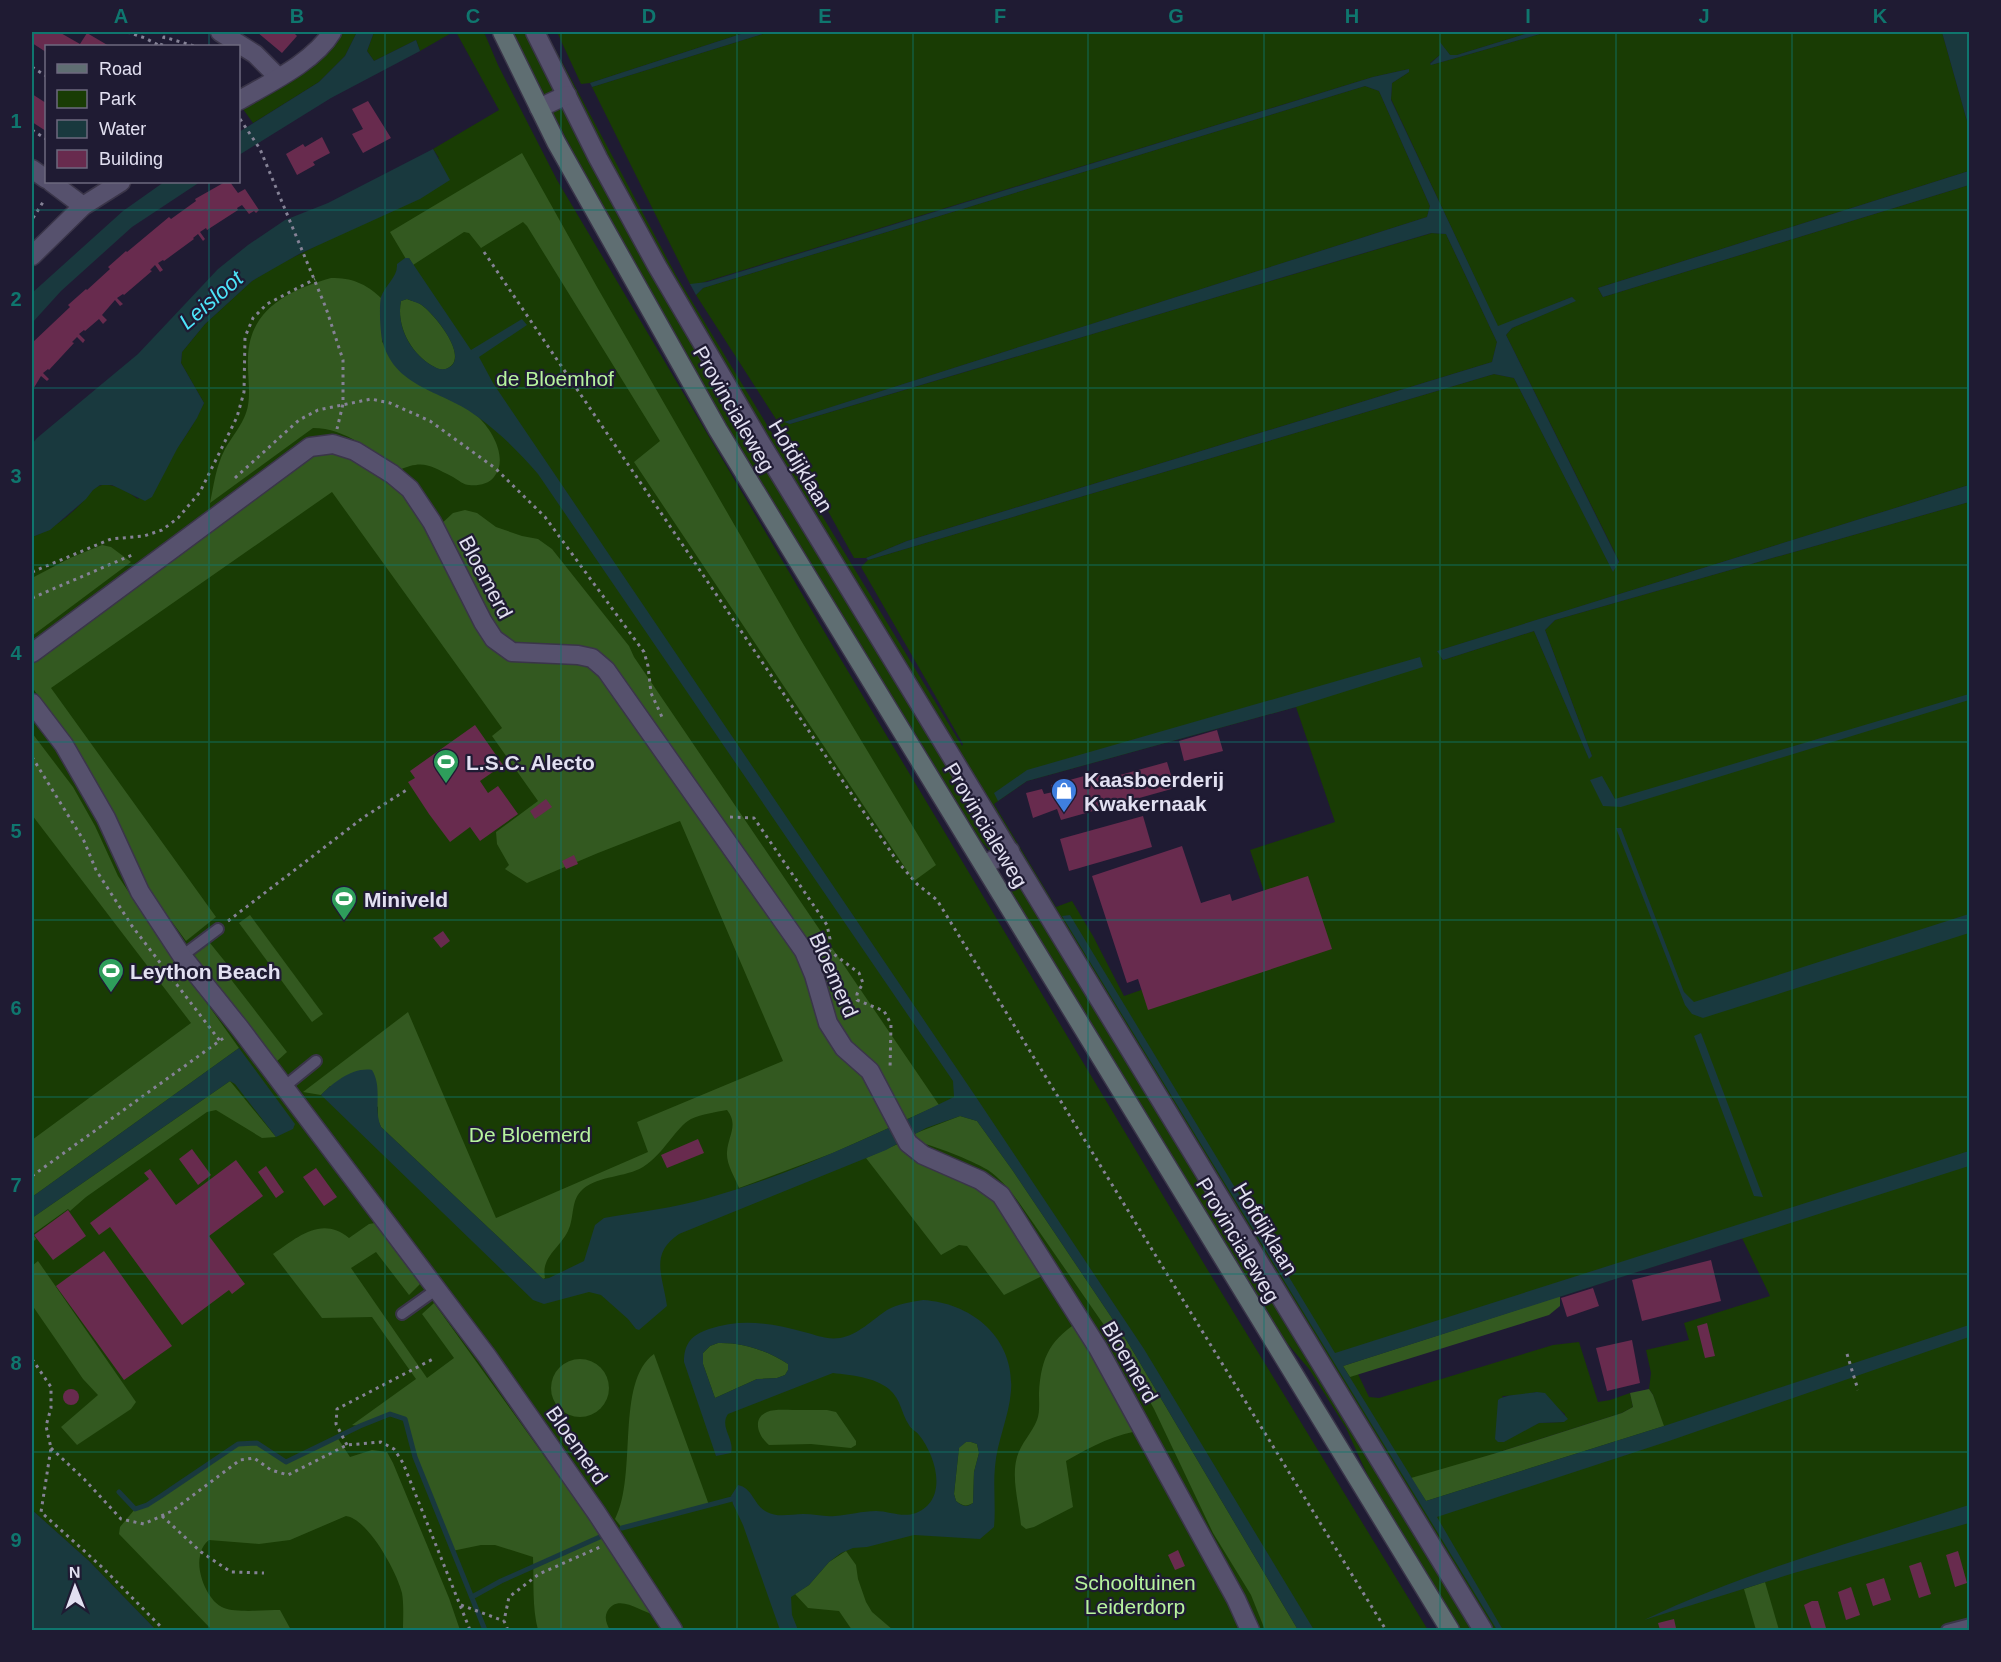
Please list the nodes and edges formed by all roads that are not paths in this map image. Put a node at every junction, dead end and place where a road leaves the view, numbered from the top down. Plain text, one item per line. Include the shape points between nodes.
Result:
1 (220, 32) edge
2 (332, 32) edge
3 (502, 32) edge
4 (536, 32) edge
5 (278, 77) junction
6 (567, 95) junction
7 (240, 101) edge
8 (539, 108) junction
9 (32, 169) edge
10 (45, 178) edge
11 (52, 183) edge
12 (119, 183) edge
13 (83, 206) junction
14 (32, 256) edge
15 (32, 653) edge
16 (34, 713) edge
17 (1010, 851) junction
18 (984, 865) junction
19 (218, 929) road end
20 (182, 956) junction
21 (316, 1060) dead end
22 (284, 1087) junction
23 (437, 1289) junction
24 (402, 1314) dead end
25 (1970, 1624) edge
26 (674, 1630) edge
27 (1250, 1630) edge
28 (1450, 1630) edge
29 (1483, 1630) edge
30 (1947, 1630) edge

1 - 5 street via 255,54
2 - 5 street via 306,60
3 - 8 main road, Provincialeweg
4 - 6 street, Hofdijklaan
5 - 7 street
6 - 8 street
6 - 17 street, Hofdijklaan via 699,338
8 - 18 main road, Provincialeweg via 718,430
9 - 10 street
11 - 13 street
12 - 13 street
13 - 14 street
15 - 27 street, Bloemerd via 310,447 333,444 355,451 392,474 410,489 432,522 494,639 512,652 578,655 591,658 606,670 804,951 828,1023 844,1048 870,1071 908,1143 923,1155 980,1180 1001,1195 1098,1348
16 - 20 street, Bloemerd via 64,745 106,818 140,892
17 - 18 street
17 - 29 street, Hofdijklaan
18 - 28 main road, Provincialeweg
19 - 20 lane
20 - 22 street, Bloemerd
21 - 22 lane
22 - 23 street, Bloemerd
23 - 24 lane
23 - 26 street, Bloemerd via 488,1356
25 - 30 lane

